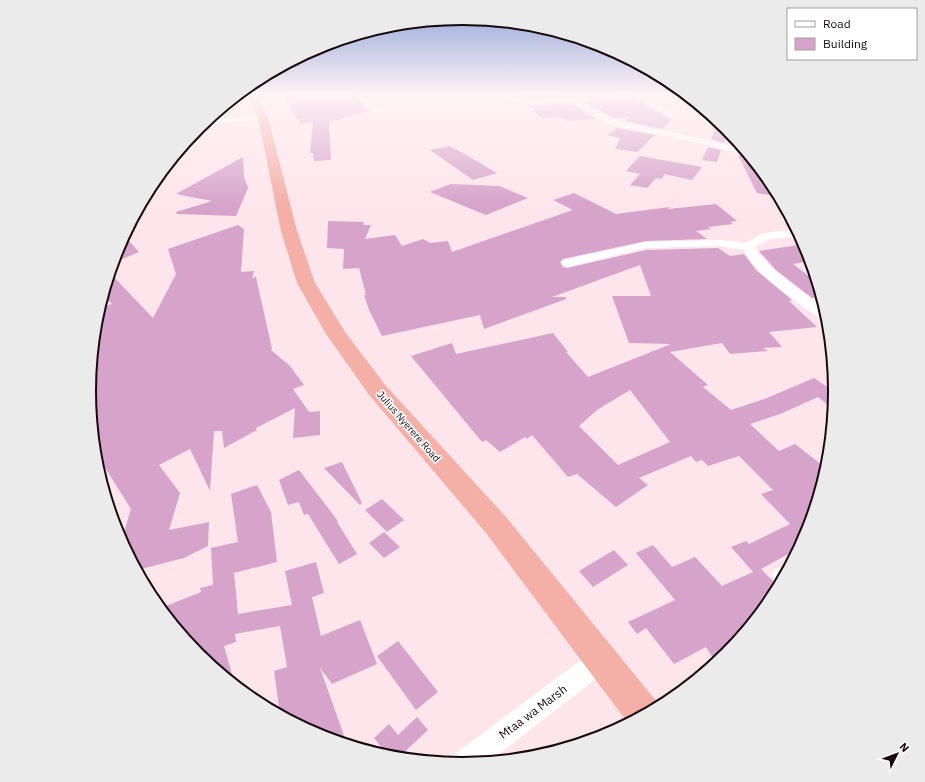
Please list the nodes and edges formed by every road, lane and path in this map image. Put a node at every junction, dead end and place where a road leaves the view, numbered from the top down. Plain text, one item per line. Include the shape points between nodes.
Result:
1 (265, 131) edge
2 (656, 131) edge
3 (740, 152) edge
4 (793, 234) edge
5 (749, 247) junction
6 (567, 263) dead end
7 (819, 311) edge
8 (601, 660) junction
9 (640, 710) edge
10 (475, 756) edge

1 - 8 highway, Julius Nyerere Road via 289,230 306,283 336,334 378,391 496,525
2 - 3 street
4 - 5 street via 760,238
5 - 6 street via 721,243 646,245
5 - 7 street via 754,259
8 - 9 highway, Julius Nyerere Road
8 - 10 street, Mtaa wa Marsh

